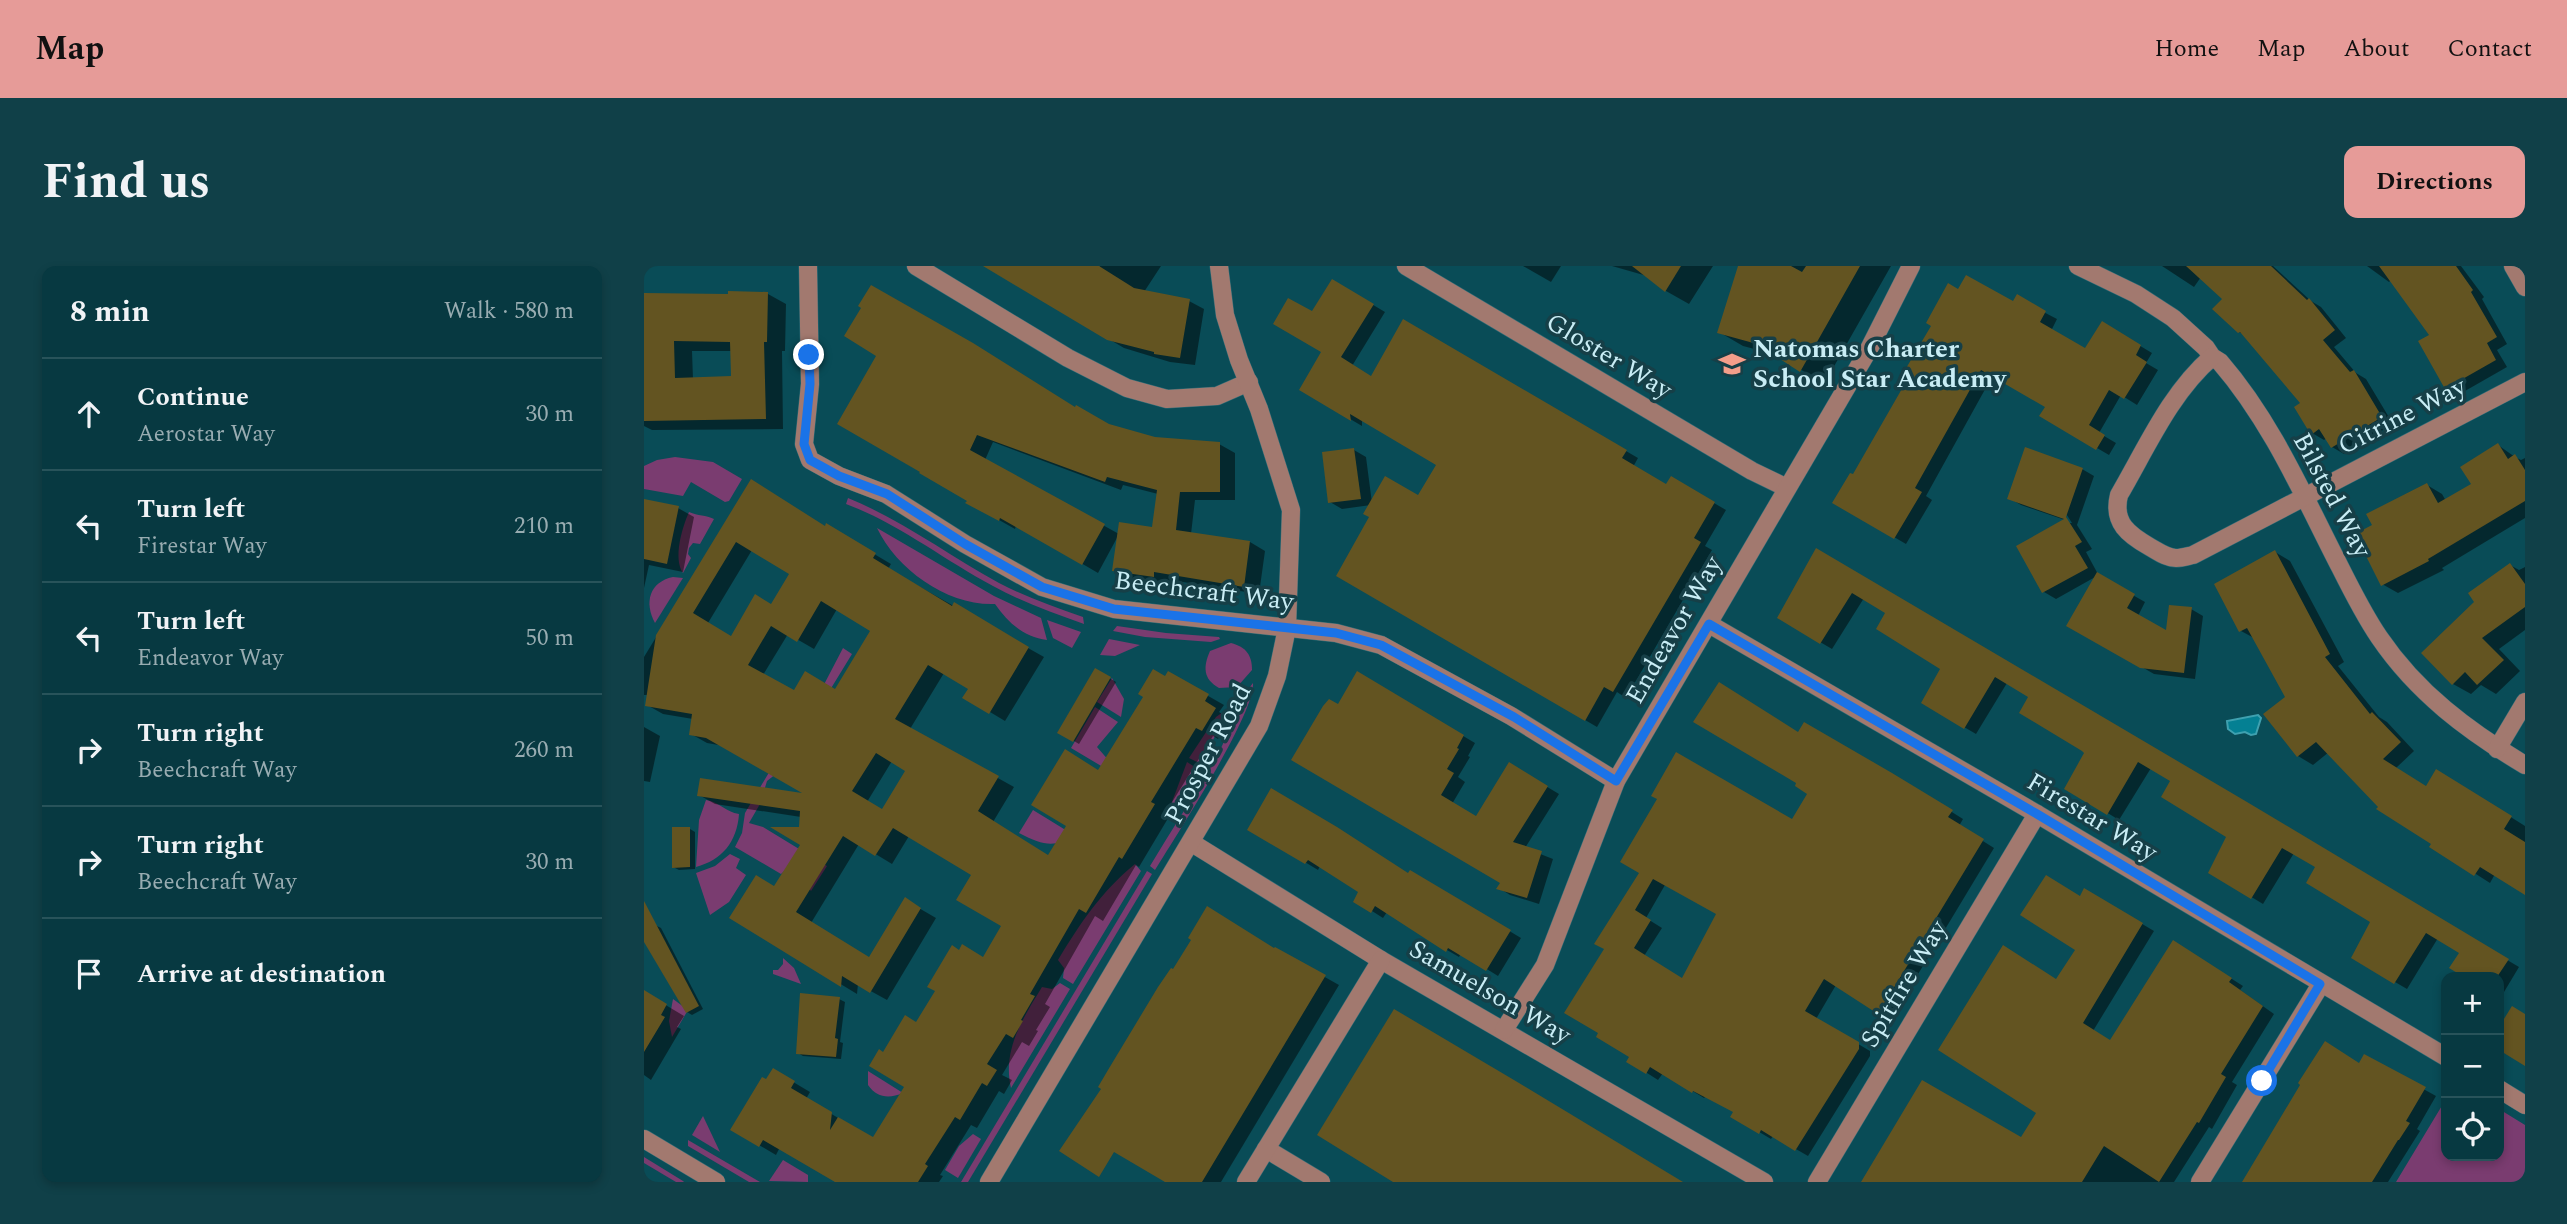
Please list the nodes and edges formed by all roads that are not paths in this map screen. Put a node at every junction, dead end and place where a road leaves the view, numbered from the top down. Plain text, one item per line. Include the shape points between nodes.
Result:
1 (808, 266) edge
2 (916, 266) edge
3 (1219, 266) edge
4 (1406, 266) edge
5 (1911, 266) edge
6 (2078, 266) edge
7 (2513, 266) edge
8 (2525, 287) edge
9 (2212, 357) junction
10 (2525, 382) edge
11 (1248, 383) junction
12 (1787, 488) junction
13 (2304, 497) junction
14 (1709, 624) junction
15 (1287, 628) junction
16 (2525, 702) edge
17 (2497, 749) junction
18 (2525, 765) edge
19 (1616, 781) junction
20 (2037, 814) junction
21 (1192, 843) junction
22 (1381, 960) junction
23 (2320, 984) junction
24 (1504, 1030) junction
25 (2441, 1054) edge
26 (2504, 1092) edge
27 (2525, 1105) edge
28 (644, 1139) edge
29 (1266, 1149) junction
30 (716, 1182) edge
31 (989, 1182) edge
32 (1246, 1182) edge
33 (1321, 1182) edge
34 (1764, 1182) edge
35 (1817, 1182) edge
36 (2200, 1182) edge

1 - 15 street, Beechcraft Way via 810,384 804,444 810,460 887,494 1042,587 1114,609
2 - 11 street via 1068,358 1127,388 1167,399 1217,396
3 - 11 street, Prosper Road via 1226,316
4 - 12 street, Gloster Way
5 - 12 street, Endeavor Way via 1869,349
6 - 9 street, Bilsted Way via 2136,293 2173,318
7 - 8 street
9 - 13 street, Bilsted Way via 2259,412
9 - 13 street, Citrine Way via 2179,393 2119,495 2122,527 2131,537 2178,558 2193,555
10 - 13 street, Citrine Way
11 - 15 street, Prosper Road via 1291,510
12 - 14 street, Endeavor Way
13 - 17 street, Bilsted Way via 2378,636 2405,672 2436,704
14 - 19 street, Endeavor Way
14 - 20 street, Firestar Way
15 - 19 street, Beechcraft Way via 1336,633 1381,645 1514,717
15 - 21 street, Prosper Road via 1277,676 1259,726
16 - 17 street
17 - 18 street, Bilsted Way
19 - 24 street, Endeavor Way via 1545,965
20 - 23 street, Firestar Way
20 - 35 street, Spitfire Way
21 - 22 street, Samuelson Way
21 - 31 street, Prosper Road
22 - 24 street, Samuelson Way
22 - 29 street
23 - 25 street, Firestar Way
23 - 36 street
24 - 34 street, Samuelson Way
26 - 27 street
28 - 30 street
29 - 32 street
29 - 33 street

